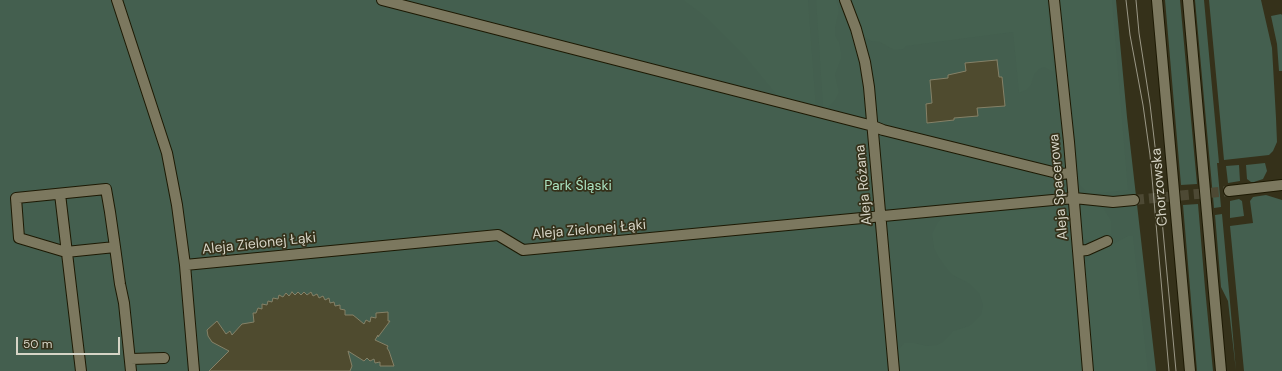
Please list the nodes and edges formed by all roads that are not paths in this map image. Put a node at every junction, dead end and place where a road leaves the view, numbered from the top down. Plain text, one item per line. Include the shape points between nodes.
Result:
1 (117, 0) edge
2 (382, 0) edge
3 (845, 0) edge
4 (1054, 0) edge
5 (1157, 0) edge
6 (1188, 0) edge
7 (873, 126) junction
8 (1071, 173) junction
9 (1282, 185) edge
10 (1229, 191) tunnel mouth
11 (60, 194) junction
12 (1074, 198) junction
13 (1134, 200) tunnel mouth
14 (881, 217) junction
15 (1107, 241) dead end
16 (115, 247) junction
17 (1078, 251) junction
18 (66, 252) junction
19 (186, 265) junction
20 (164, 358) dead end
21 (131, 359) junction
22 (81, 371) edge
23 (131, 371) edge
24 (194, 371) edge
25 (894, 371) edge
26 (1088, 371) edge
27 (1190, 371) edge
28 (1221, 371) edge

1 - 19 street via 168,153
2 - 7 street
3 - 7 street, Aleja Różana via 865,62
4 - 8 street, Aleja Spacerowa
5 - 27 street, Chorzowska
6 - 28 street
7 - 8 street via 1061,174
7 - 14 street, Aleja Różana
8 - 12 street, Aleja Spacerowa
9 - 10 street
11 - 16 street via 106,189
11 - 18 street
11 - 18 street via 16,198 19,238
12 - 13 street, Aleja Zielonej Łąki via 1113,202
12 - 14 street, Aleja Zielonej Łąki
12 - 17 street, Aleja Spacerowa
14 - 19 street, Aleja Zielonej Łąki via 523,250 498,235
14 - 25 street, Aleja Różana
15 - 17 street
16 - 18 street
16 - 21 street
17 - 26 street, Aleja Spacerowa
18 - 22 street
19 - 24 street
20 - 21 street
21 - 23 street

